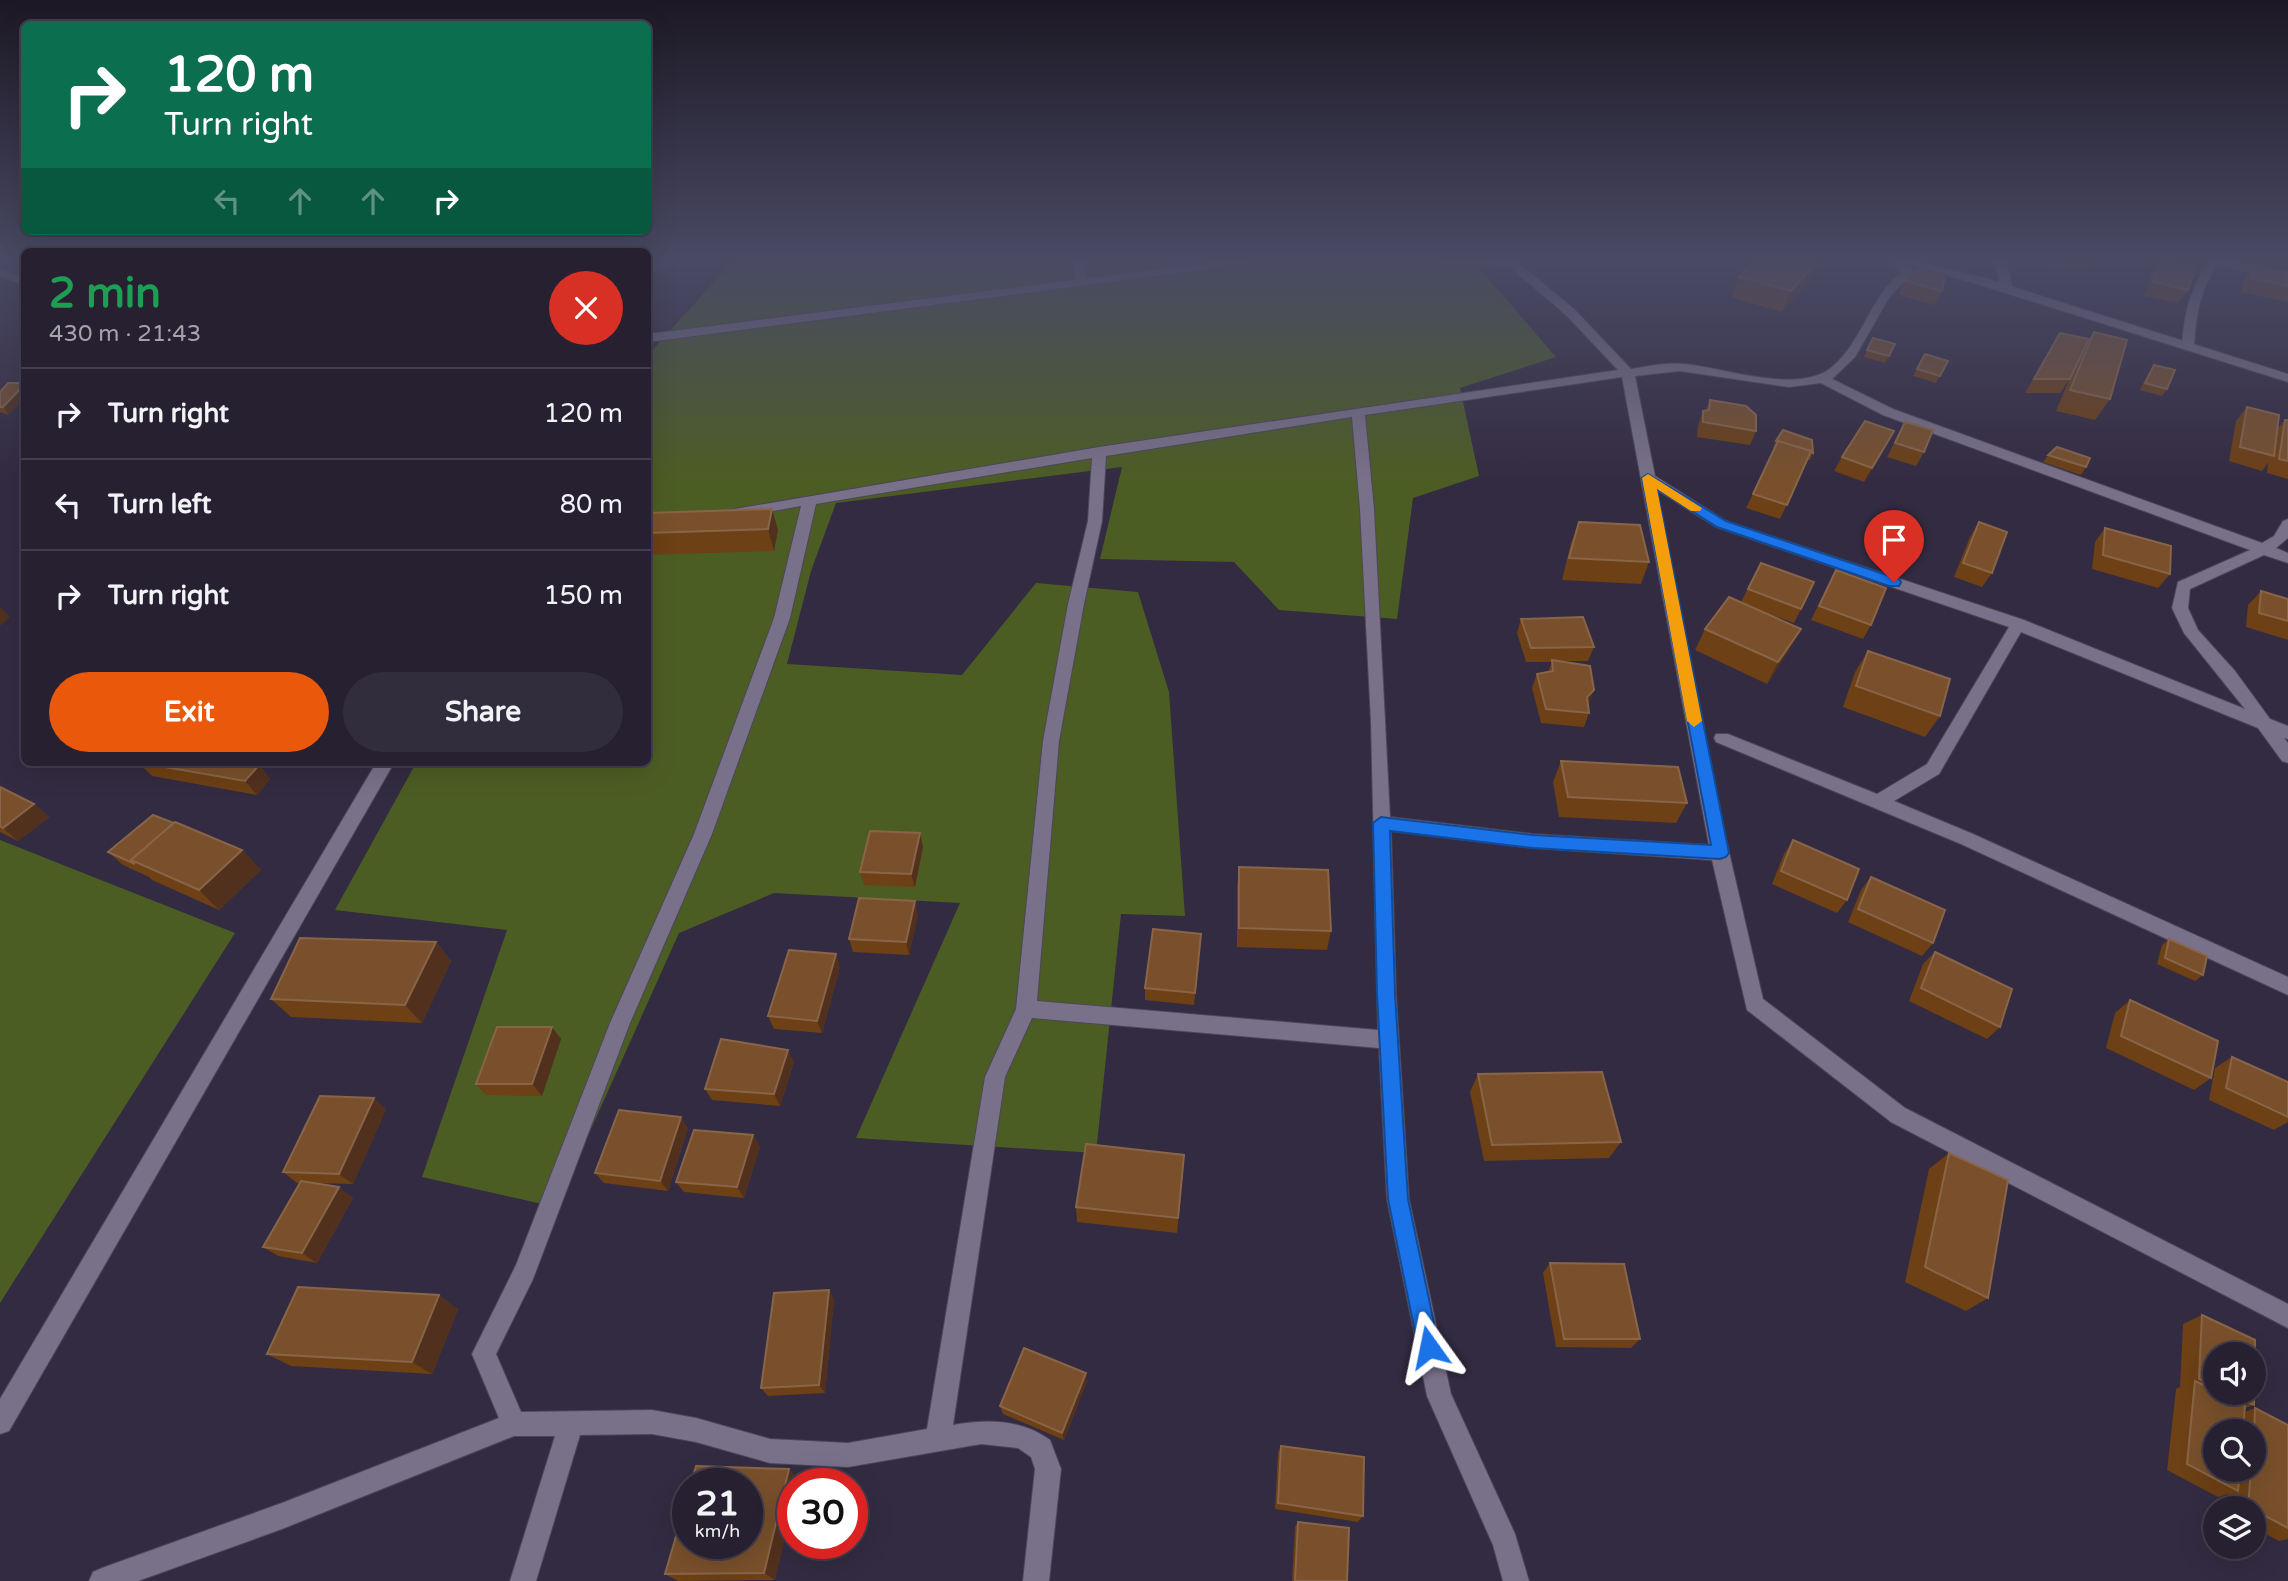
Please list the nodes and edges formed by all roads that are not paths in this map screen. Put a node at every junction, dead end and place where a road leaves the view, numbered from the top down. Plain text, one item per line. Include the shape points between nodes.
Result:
1 (671, 335) edge
2 (1592, 335) edge
3 (1860, 335) edge
4 (2152, 335) edge
5 (2189, 335) edge
6 (662, 336) junction
7 (651, 338) edge
8 (2188, 346) junction
9 (651, 349) edge
10 (1628, 373) junction
11 (2288, 378) edge
12 (1823, 379) junction
13 (1358, 411) junction
14 (1099, 451) junction
15 (1648, 478) junction
16 (810, 500) junction
17 (719, 516) edge
18 (2288, 524) edge
19 (2262, 550) junction
20 (2288, 558) edge
21 (2018, 624) junction
22 (2264, 724) junction
23 (2288, 733) edge
24 (1721, 738) dead end
25 (2288, 755) edge
26 (383, 766) edge
27 (1878, 802) junction
28 (1381, 823) junction
29 (1720, 853) junction
30 (2288, 986) edge
31 (1026, 1009) junction
32 (1389, 1040) junction
33 (2288, 1316) edge
34 (0, 1422) edge
35 (571, 1423) junction
36 (514, 1424) junction
37 (938, 1440) junction
38 (102, 1581) edge
39 (523, 1581) edge
40 (1036, 1581) edge
41 (1516, 1581) edge

1 - 6 street
2 - 10 street
3 - 12 street via 1843,363
4 - 8 street
5 - 8 street
6 - 7 street
6 - 9 street
8 - 11 street
10 - 12 street via 1669,367 1792,383
10 - 13 street
10 - 15 street
12 - 19 street via 1888,412
13 - 14 street
13 - 28 street via 1375,647
14 - 16 street
14 - 31 street via 1096,521 1051,741
15 - 21 street via 1721,524
15 - 29 street
16 - 17 street
16 - 36 street via 782,618 703,834 620,1023 525,1271 484,1354
18 - 19 street via 2280,539
19 - 20 street
19 - 22 street via 2190,580 2183,586 2180,608 2192,633
21 - 22 street
21 - 27 street via 1933,769
22 - 23 street
22 - 25 street
24 - 27 street
26 - 34 street
27 - 30 street
28 - 29 street via 1533,841
28 - 32 street
29 - 33 street via 1754,1004 1898,1115
31 - 32 street
31 - 37 street via 995,1077
32 - 41 street via 1398,1199 1439,1396 1506,1543
35 - 36 street
35 - 37 street via 652,1422 770,1451 848,1455
35 - 39 street
36 - 38 street
37 - 40 street via 1003,1434 1041,1449 1048,1469

